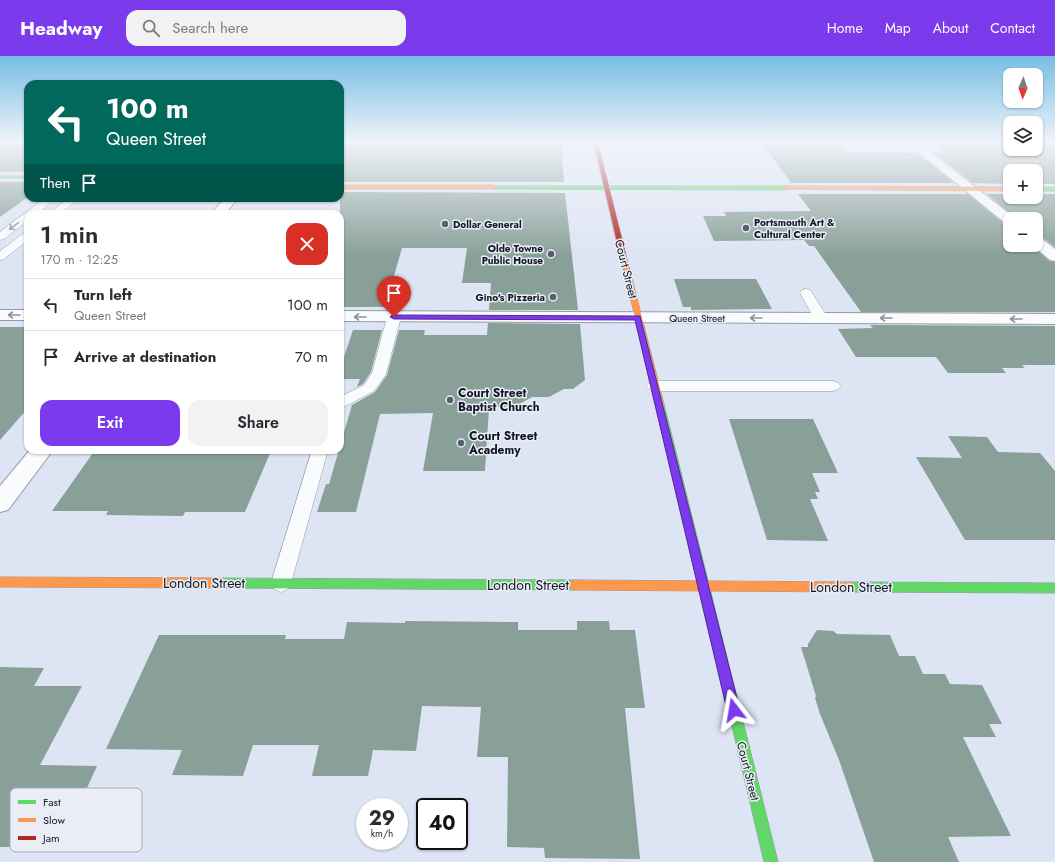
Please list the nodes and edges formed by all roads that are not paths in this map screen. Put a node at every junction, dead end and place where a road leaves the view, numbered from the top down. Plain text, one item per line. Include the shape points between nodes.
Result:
1 (456, 181) edge
2 (605, 181) edge
3 (905, 181) edge
4 (960, 181) edge
5 (606, 184) junction
6 (344, 187) edge
7 (971, 189) junction
8 (1003, 189) edge
9 (1043, 189) edge
10 (1055, 189) edge
11 (46, 202) edge
12 (69, 202) edge
13 (235, 202) edge
14 (35, 210) edge
15 (59, 210) edge
16 (224, 210) edge
17 (1003, 214) edge
18 (24, 219) edge
19 (0, 236) edge
20 (24, 238) edge
21 (1043, 247) edge
22 (2, 255) edge
23 (1055, 257) edge
24 (806, 294) dead end
25 (0, 315) edge
26 (24, 315) edge
27 (344, 316) edge
28 (394, 317) junction
29 (638, 318) junction
30 (821, 318) junction
31 (1055, 319) edge
32 (654, 386) junction
33 (833, 386) dead end
34 (344, 402) edge
35 (39, 454) edge
36 (319, 454) edge
37 (0, 503) edge
38 (0, 582) edge
39 (280, 583) junction
40 (703, 586) junction
41 (1055, 588) edge
42 (771, 862) edge

1 - 5 main road
2 - 5 main road, Court Street
3 - 5 main road
4 - 7 street
5 - 6 main road
5 - 7 main road
5 - 29 main road, Court Street
7 - 8 main road
7 - 17 street
9 - 10 main road
11 - 14 lane
12 - 15 lane
13 - 16 street
18 -> 19 lane
20 - 22 lane
21 - 23 street
24 - 30 lane
26 -> 25 street
28 -> 27 street, Queen Street
28 - 29 street, Queen Street
28 - 34 lane via 379,374 369,388
30 -> 29 street, Queen Street
29 - 32 main road, Court Street
31 -> 30 street, Queen Street
32 - 33 lane
32 - 40 main road, Court Street
35 - 37 street
36 - 39 lane
38 - 39 main road, London Street
39 - 40 main road, London Street
40 - 41 main road, London Street
40 - 42 main road, Court Street

